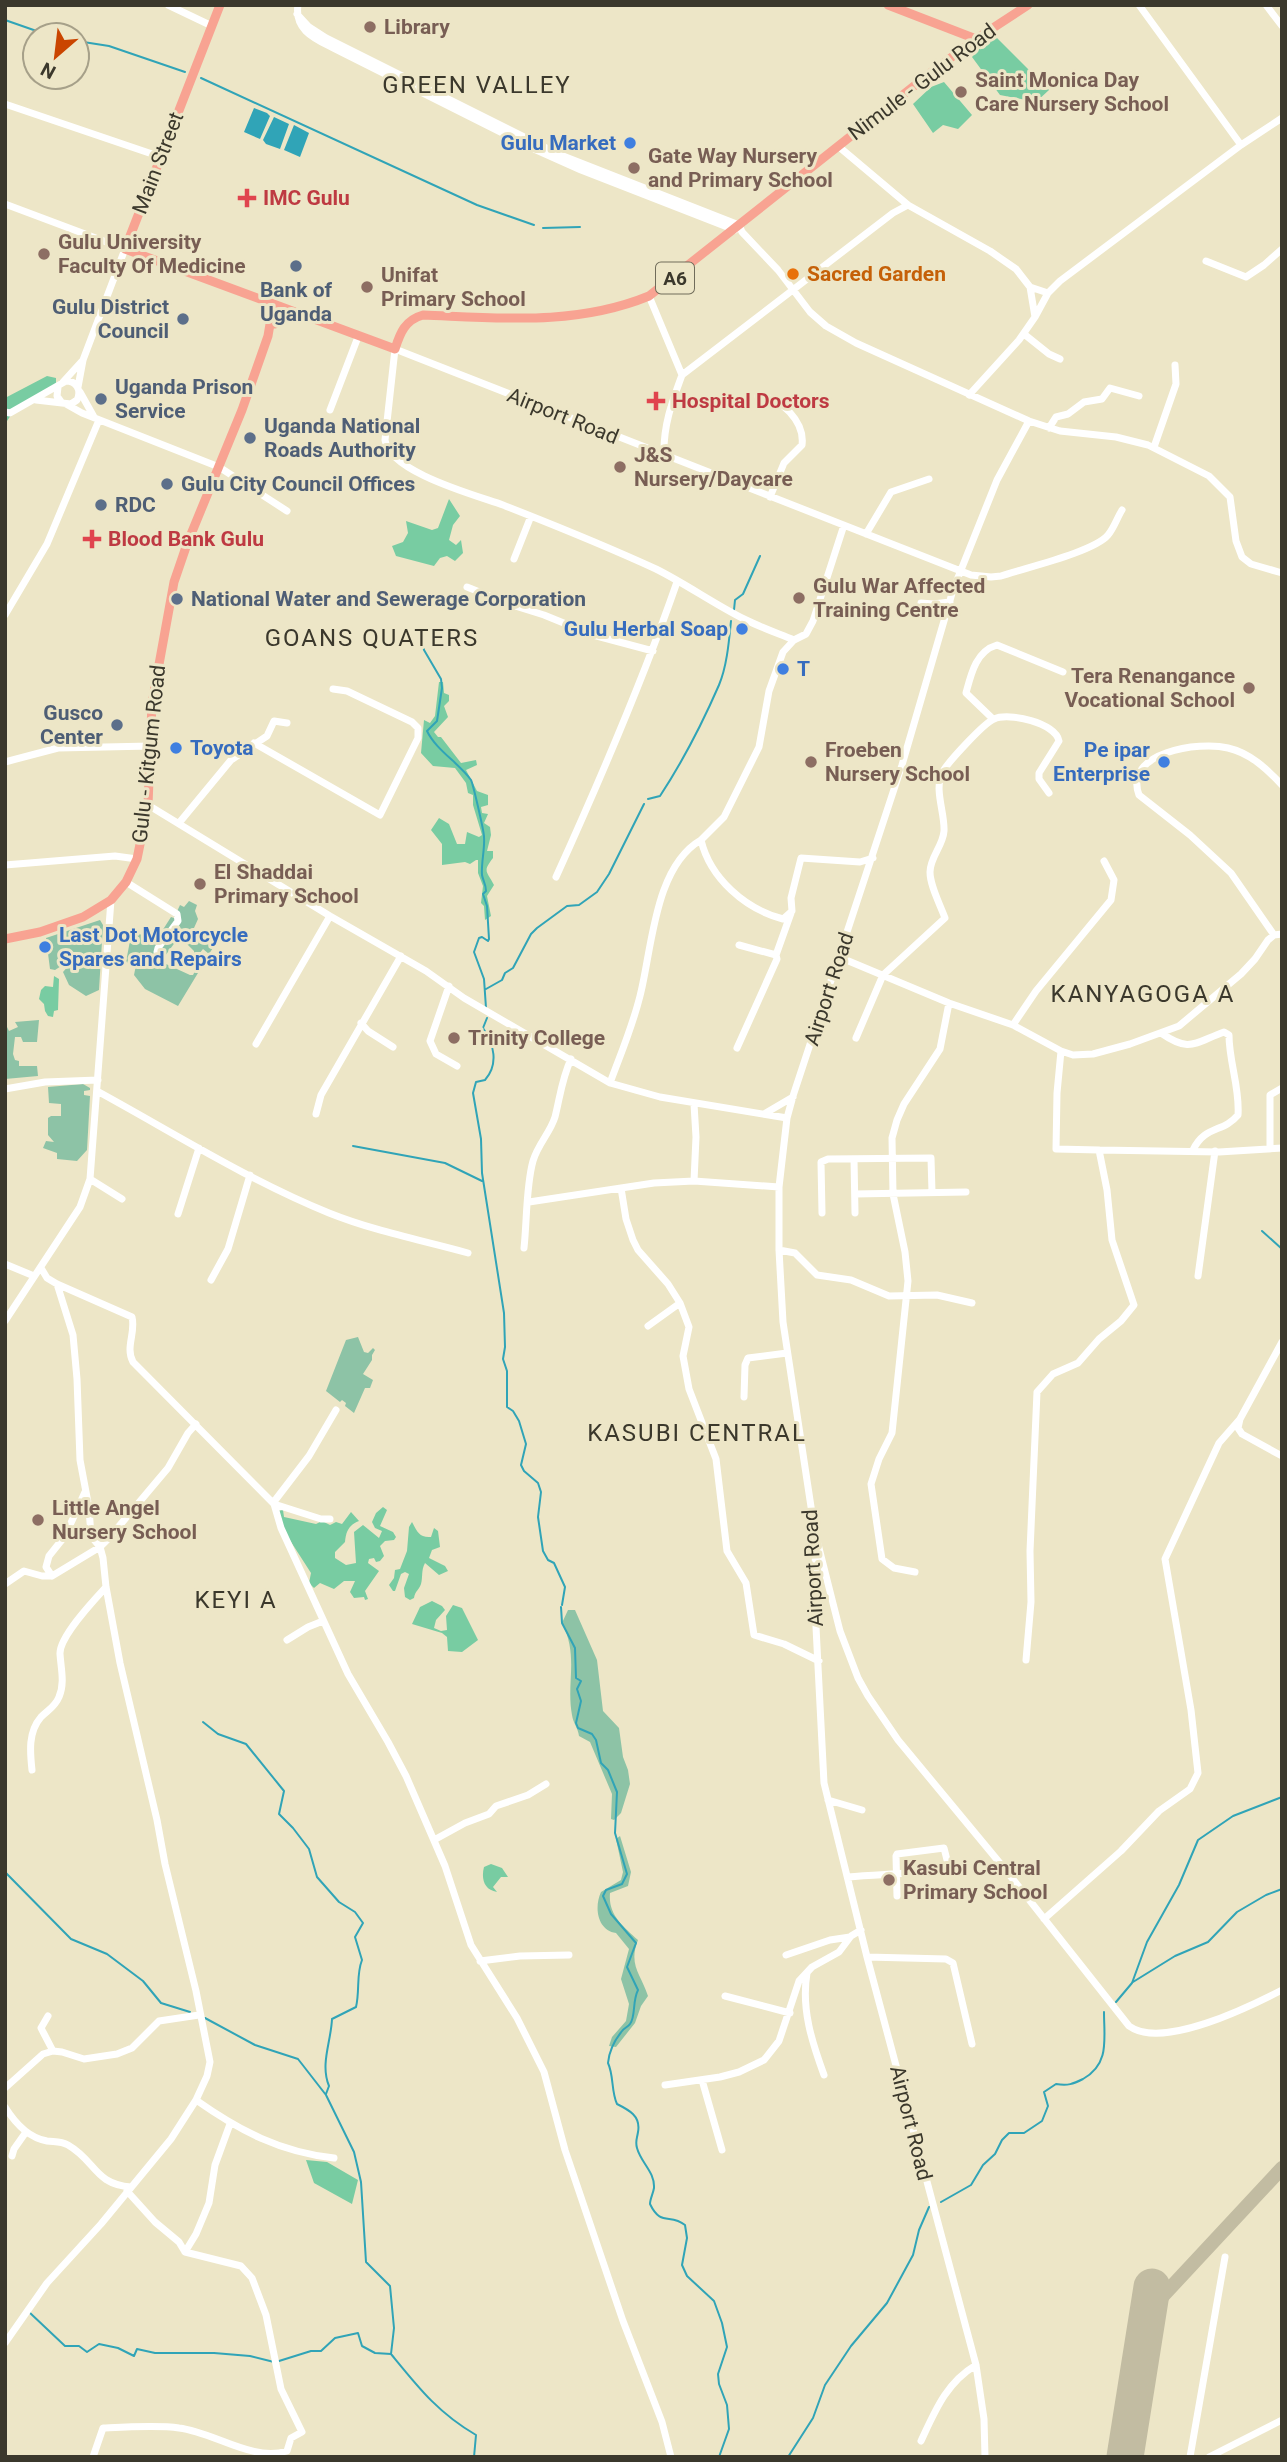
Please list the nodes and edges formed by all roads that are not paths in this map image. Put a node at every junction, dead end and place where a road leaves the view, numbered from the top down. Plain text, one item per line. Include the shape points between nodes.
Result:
1 (168, 5) edge
2 (220, 5) edge
3 (298, 5) edge
4 (888, 5) edge
5 (1028, 5) edge
6 (1139, 5) edge
7 (1266, 5) edge
8 (212, 26) junction
9 (1282, 26) edge
10 (976, 39) junction
11 (5, 104) edge
12 (1282, 118) edge
13 (1241, 145) junction
14 (838, 146) junction
15 (161, 157) junction
16 (896, 196) junction
17 (5, 204) edge
18 (908, 205) junction
19 (892, 213) junction
20 (738, 229) junction
21 (125, 249) junction
22 (1282, 249) edge
23 (1206, 261) dead end
24 (1030, 287) junction
25 (793, 289) junction
26 (1048, 293) junction
27 (649, 296) junction
28 (266, 302) junction
29 (279, 307) junction
30 (292, 312) junction
31 (1035, 317) junction
32 (273, 321) junction
33 (1024, 334) junction
34 (358, 337) junction
35 (395, 349) junction
36 (1060, 359) dead end
37 (83, 360) junction
38 (1175, 365) dead end
39 (682, 375) junction
40 (60, 385) junction
41 (79, 389) junction
42 (969, 395) junction
43 (758, 396) dead end
44 (1139, 396) dead end
45 (35, 400) junction
46 (64, 404) junction
47 (330, 410) dead end
48 (6, 413) edge
49 (97, 419) junction
50 (1030, 421) junction
51 (1049, 428) junction
52 (1154, 447) junction
53 (664, 456) junction
54 (219, 467) junction
55 (929, 479) dead end
56 (770, 497) junction
57 (1122, 510) dead end
58 (287, 511) dead end
59 (531, 516) junction
60 (844, 525) junction
61 (866, 534) junction
62 (513, 559) dead end
63 (960, 572) junction
64 (1281, 572) edge
65 (677, 582) junction
66 (467, 587) dead end
67 (950, 602) junction
68 (921, 603) dead end
69 (5, 615) edge
70 (794, 640) junction
71 (653, 651) junction
72 (1063, 672) dead end
73 (333, 689) dead end
74 (993, 719) junction
75 (287, 723) dead end
76 (254, 743) junction
77 (151, 747) junction
78 (5, 762) edge
79 (1282, 785) edge
80 (1049, 793) dead end
81 (148, 805) junction
82 (179, 823) junction
83 (701, 840) junction
84 (873, 858) junction
85 (137, 859) junction
86 (1104, 861) dead end
87 (5, 864) edge
88 (556, 877) dead end
89 (125, 882) junction
90 (111, 901) junction
91 (792, 911) junction
92 (331, 916) junction
93 (1278, 935) edge
94 (5, 939) edge
95 (739, 946) dead end
96 (776, 955) junction
97 (401, 956) junction
98 (839, 957) junction
99 (162, 961) dead end
100 (883, 975) junction
101 (449, 986) junction
102 (949, 1003) junction
103 (361, 1023) junction
104 (1013, 1025) junction
105 (1161, 1033) junction
106 (856, 1038) dead end
107 (256, 1044) dead end
108 (393, 1047) dead end
109 (737, 1048) dead end
110 (1061, 1051) junction
111 (571, 1059) junction
112 (457, 1066) dead end
113 (98, 1080) junction
114 (610, 1083) junction
115 (1282, 1088) edge
116 (5, 1089) edge
117 (97, 1091) junction
118 (793, 1096) junction
119 (694, 1104) junction
120 (763, 1114) junction
121 (316, 1115) dead end
122 (787, 1118) junction
123 (199, 1148) junction
124 (1270, 1149) junction
125 (1282, 1149) edge
126 (1098, 1150) junction
127 (1193, 1150) junction
128 (1214, 1152) junction
129 (854, 1159) junction
130 (891, 1159) junction
131 (250, 1175) junction
132 (90, 1179) junction
133 (694, 1181) junction
134 (779, 1187) junction
135 (621, 1188) junction
136 (932, 1192) junction
137 (966, 1192) dead end
138 (855, 1194) junction
139 (893, 1194) junction
140 (122, 1199) dead end
141 (529, 1202) junction
142 (822, 1213) dead end
143 (855, 1213) dead end
144 (178, 1214) dead end
145 (524, 1248) dead end
146 (779, 1250) junction
147 (468, 1252) dead end
148 (5, 1264) edge
149 (41, 1268) junction
150 (34, 1276) junction
151 (1198, 1276) dead end
152 (211, 1280) dead end
153 (57, 1284) junction
154 (906, 1294) junction
155 (680, 1303) junction
156 (972, 1303) dead end
157 (5, 1321) edge
158 (649, 1326) dead end
159 (1282, 1342) edge
160 (787, 1353) junction
161 (744, 1397) dead end
162 (336, 1410) dead end
163 (1240, 1419) junction
164 (196, 1424) junction
165 (1282, 1455) edge
166 (85, 1492) junction
167 (274, 1504) junction
168 (330, 1519) dead end
169 (815, 1533) junction
170 (100, 1547) junction
171 (915, 1572) dead end
172 (52, 1576) junction
173 (5, 1584) edge
174 (106, 1587) junction
175 (323, 1621) junction
176 (287, 1640) dead end
177 (1026, 1660) dead end
178 (819, 1661) junction
179 (32, 1770) dead end
180 (546, 1784) dead end
181 (828, 1800) junction
182 (862, 1810) dead end
183 (434, 1840) junction
184 (896, 1873) junction
185 (848, 1877) junction
186 (897, 1896) dead end
187 (1044, 1919) junction
188 (861, 1930) junction
189 (851, 1936) junction
190 (569, 1955) dead end
191 (786, 1955) dead end
192 (867, 1957) junction
193 (480, 1962) junction
194 (807, 1973) junction
195 (1282, 1990) edge
196 (725, 1996) dead end
197 (790, 2013) junction
198 (199, 2015) junction
199 (48, 2016) dead end
200 (972, 2044) dead end
201 (53, 2051) junction
202 (824, 2075) dead end
203 (702, 2080) junction
204 (665, 2085) dead end
205 (5, 2088) edge
206 (196, 2101) junction
207 (5, 2107) edge
208 (230, 2124) junction
209 (26, 2132) junction
210 (722, 2150) dead end
211 (12, 2156) dead end
212 (334, 2158) dead end
213 (129, 2189) junction
214 (185, 2252) junction
215 (1225, 2257) dead end
216 (5, 2343) edge
217 (976, 2365) junction
218 (1282, 2420) edge
219 (921, 2441) dead end
220 (93, 2457) edge
221 (671, 2457) edge
222 (985, 2457) edge
223 (1190, 2457) edge
224 (1209, 2457) edge

1 - 8 street
2 - 8 main road, Main Street
3 - 20 street via 297,14 326,38 501,130
4 - 10 main road
5 - 10 main road, Nimule - Gulu Road / A6
6 - 13 street
7 - 9 street
8 - 15 main road, Main Street
10 - 14 main road, Nimule - Gulu Road / A6
11 - 15 street
12 - 13 street
13 - 26 street
14 - 16 street
14 - 20 main road, Nimule - Gulu Road / A6
15 - 21 main road, Main Street
16 - 18 street
16 - 19 street
17 - 21 street
18 - 19 street
18 - 24 street via 1003,259
19 - 25 street
20 - 25 street
20 - 27 main road, Nimule - Gulu Road / A6
21 - 28 main road
21 - 37 street, Main Street
22 - 23 street via 1246,277
24 - 26 street
24 - 31 street
25 - 39 street
25 - 42 street via 815,317 843,336
26 - 31 street
27 - 35 main road, Nimule - Gulu Road / A6 via 624,307 563,318 423,315 404,326
27 - 39 street
28 - 29 main road
28 - 32 main road
29 - 30 main road
29 - 32 main road, Gulu - Kitgum Road
30 - 32 main road
30 - 34 main road
31 - 33 street
32 - 54 main road, Gulu - Kitgum Road
33 - 36 street
33 - 42 street
34 - 35 main road
34 - 47 street
35 - 53 street, Airport Road
35 - 59 street via 385,440 390,453 421,474
37 - 40 street
37 - 41 street
38 - 52 street via 1176,384
39 - 53 street via 667,413
40 - 41 street via 73,382
40 - 45 street
40 - 46 street via 57,396
41 - 46 street via 78,400
41 - 49 street
42 - 50 street
43 - 56 street via 785,407 803,437 802,445 784,464
44 - 51 street via 1111,388 1102,399 1081,403 1056,418
45 - 46 street
45 - 48 street
46 - 49 street
49 - 54 street
49 - 69 street via 47,544
50 - 51 street
50 - 63 street, Airport Road via 997,480
51 - 52 street
52 - 64 street via 1215,480 1232,502 1242,557
53 - 56 street, Airport Road
54 - 58 street
54 - 77 main road, Gulu - Kitgum Road via 174,582 152,703
55 - 61 street via 891,492
56 - 60 street, Airport Road
57 - 63 street, Airport Road via 1102,540 1071,554 991,577
59 - 62 street
59 - 65 street
60 - 61 street, Airport Road
60 - 70 street via 811,627
61 - 63 street, Airport Road
63 - 67 street, Airport Road
65 - 70 street via 745,620
65 - 71 street
66 - 71 street via 593,635
67 - 68 street
67 - 84 street, Airport Road
70 - 83 street via 783,652 769,691 760,747 724,817
71 - 88 street
72 - 74 street via 997,645 987,649 977,660 966,693
73 - 76 street via 347,691 418,728 418,738 380,815
74 - 80 street via 1041,723 1058,735 1059,741 1039,774
74 - 100 street via 940,778 944,830 930,875 945,918
75 - 76 street via 274,721 267,736
76 - 82 street via 231,760
77 - 78 street via 58,747
77 - 81 main road, Gulu - Kitgum Road
79 - 93 street via 1243,753 1212,746 1162,755 1140,769 1136,777 1139,796 1231,873
81 - 82 street
81 - 85 main road, Gulu - Kitgum Road
82 - 92 street
83 - 91 street via 711,868 743,900 783,919
83 - 114 street via 679,861 660,902 630,1034
84 - 91 street via 860,862 801,859
84 - 98 street, Airport Road
85 - 87 street via 115,856
85 - 89 main road, Gulu - Kitgum Road
86 - 104 street via 1114,880 1111,900
89 - 90 main road, Gulu - Kitgum Road
89 - 99 street via 177,914 178,921 157,952
90 - 94 main road, Gulu - Kitgum Road via 83,918
90 - 113 street
91 - 96 street
92 - 97 street
92 - 107 street
93 - 105 street via 1205,1006
95 - 96 street
96 - 109 street
97 - 101 street
97 - 103 street
98 - 100 street
98 - 118 street, Airport Road
100 - 102 street
100 - 106 street
101 - 111 street
101 - 112 street via 430,1041 436,1054
102 - 104 street
102 - 130 street via 940,1049 897,1120
103 - 108 street
103 - 121 street via 321,1095
104 - 110 street
105 - 110 street via 1093,1054
105 - 127 street via 1186,1046 1224,1032 1229,1035 1238,1115 1202,1136
110 - 126 street via 1056,1149
111 - 114 street
111 - 141 street via 549,1132 539,1143 533,1162
113 - 116 street
113 - 117 street
114 - 119 street
115 - 124 street via 1270,1095
117 - 123 street
117 - 132 street
118 - 120 street
118 - 122 street, Airport Road
119 - 120 street
119 - 133 street
120 - 122 street
122 - 134 street, Airport Road
123 - 131 street
123 - 144 street
124 - 125 street
124 - 128 street
126 - 127 street
126 - 177 street via 1112,1240 1134,1305 1078,1363 1054,1374 1037,1392
127 - 128 street
128 - 151 street
129 - 130 street
129 - 138 street
129 - 142 street via 821,1162
130 - 136 street via 931,1158
130 - 139 street
131 - 147 street via 332,1214
131 - 152 street via 228,1250
132 - 140 street
132 - 149 street via 80,1207
133 - 134 street
133 - 135 street
134 - 146 street, Airport Road
135 - 141 street
135 - 155 street via 638,1250
136 - 137 street
136 - 139 street
138 - 139 street
138 - 143 street
139 - 154 street via 905,1252
141 - 145 street
146 - 154 street via 794,1253 817,1275 851,1280 889,1296
146 - 160 street, Airport Road
148 - 150 street
149 - 150 street
149 - 153 street
150 - 157 street
153 - 164 street via 132,1317 129,1353 133,1363
153 - 166 street via 73,1335 79,1460
154 - 156 street
154 - 171 street via 892,1433 872,1478 871,1497 882,1559 894,1568
155 - 158 street
155 - 178 street via 689,1327 684,1356 689,1390 716,1459 727,1550 746,1583 754,1634
159 - 163 street
160 - 161 street via 748,1358
160 - 169 street, Airport Road
162 - 167 street
163 - 165 street via 1238,1431
163 - 187 street via 1219,1443 1165,1559 1198,1773 1190,1789 1159,1811
164 - 167 street
164 - 170 street via 168,1468
166 - 170 street via 92,1540
166 - 172 street via 65,1536 47,1560
167 - 168 street
167 - 175 street
169 - 178 street, Airport Road
169 - 187 street via 840,1631 868,1696 898,1740
170 - 172 street
170 - 174 street
172 - 173 street via 24,1571
174 - 179 street via 74,1625 61,1649 62,1691 34,1729
174 - 198 street
175 - 176 street
175 - 183 street via 397,1758
178 - 181 street, Airport Road via 822,1766
180 - 183 street
181 - 182 street
181 - 185 street, Airport Road
183 - 193 street
184 - 184 street via 897,1854 944,1848 946,1869
184 - 185 street
184 - 186 street
185 - 188 street, Airport Road
187 - 195 street via 1121,2017 1140,2032 1180,2030 1217,2020
188 - 189 street
188 - 192 street, Airport Road
189 - 191 street
189 - 194 street via 839,1952
190 - 193 street
192 - 200 street via 946,1959 953,1963
192 - 217 street, Airport Road
193 - 221 street via 517,2018 544,2071 565,2150
194 - 197 street via 797,1984
194 - 202 street via 806,2015
196 - 197 street
197 - 203 street via 779,2041 764,2060 739,2072
198 - 201 street via 159,2021 132,2048 117,2054 84,2059
198 - 206 street via 210,2062
199 - 201 street via 41,2028
201 - 205 street
203 - 204 street
203 - 210 street
206 - 208 street
206 - 213 street
207 - 209 street
208 - 212 street via 263,2140
208 - 214 street via 215,2165 209,2203
209 - 211 street
209 - 213 street via 37,2139 63,2142 109,2183
213 - 214 street
213 - 216 street via 47,2283
214 - 220 street via 241,2266 252,2278 266,2315 281,2389 302,2432 290,2438 288,2451 260,2456 193,2430 103,2428
215 - 223 street
217 - 219 street via 949,2388
217 - 222 street, Airport Road
218 - 224 street

